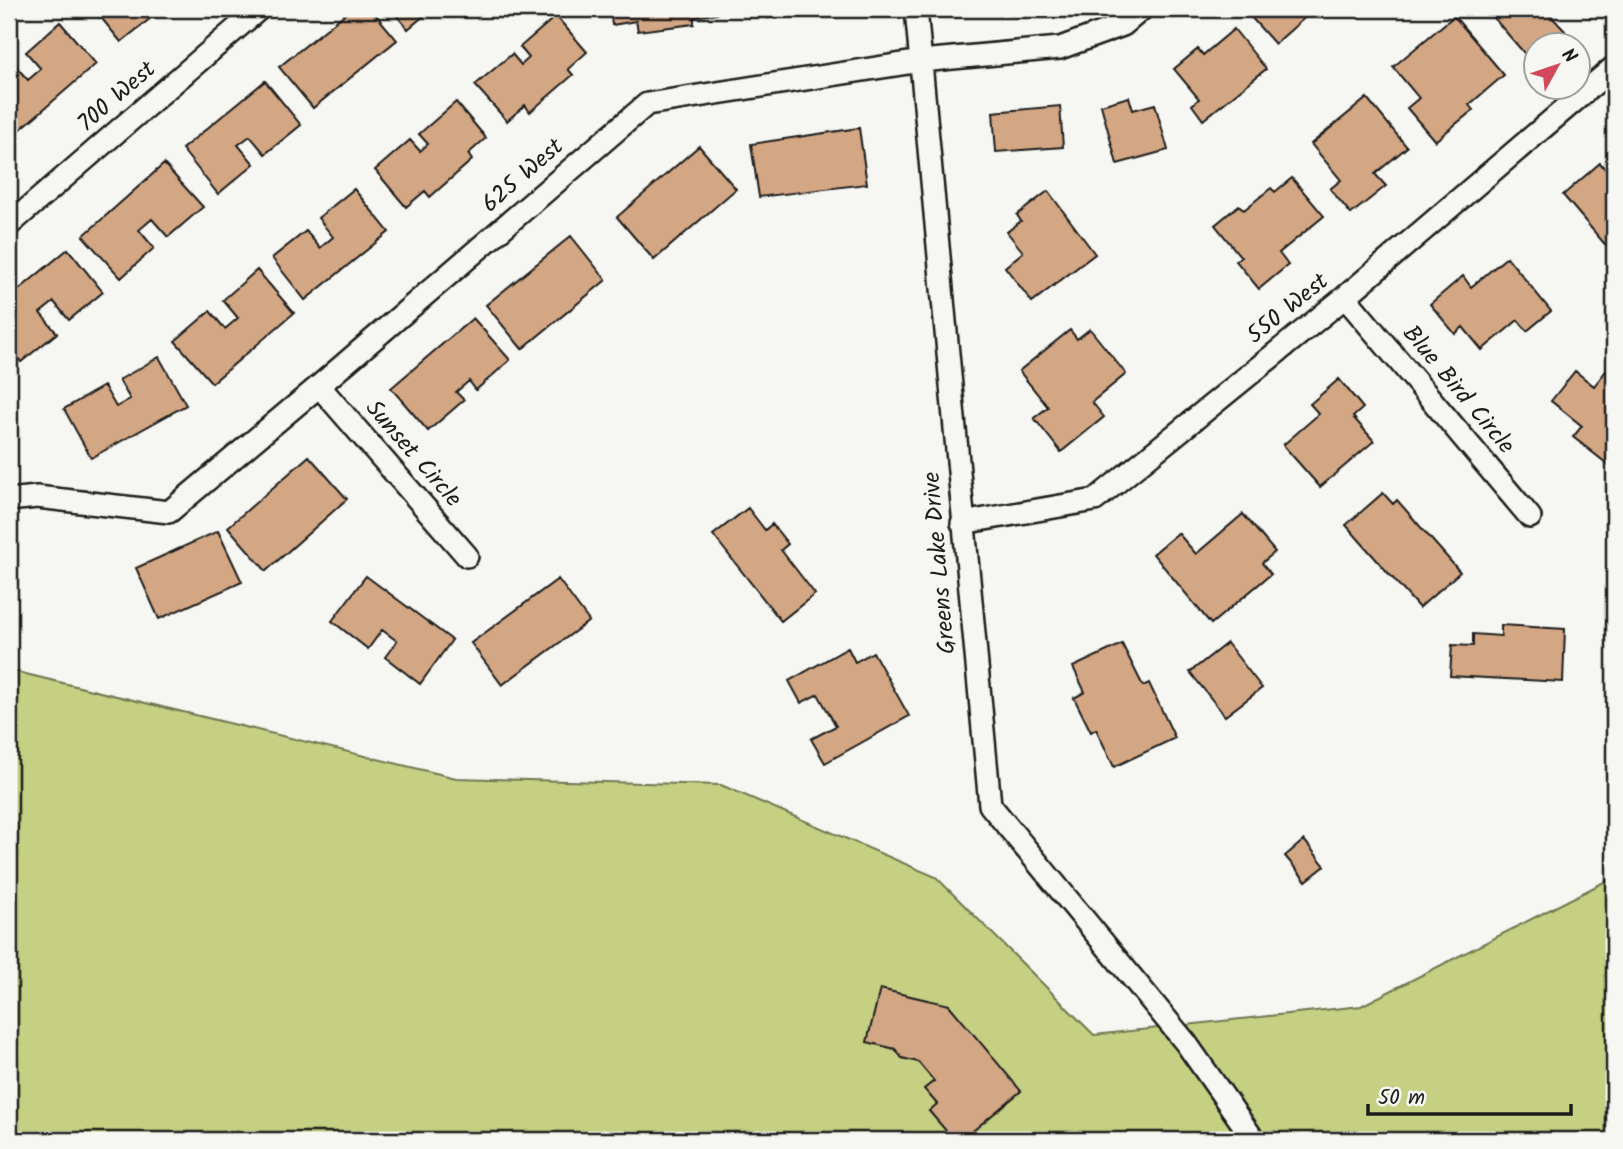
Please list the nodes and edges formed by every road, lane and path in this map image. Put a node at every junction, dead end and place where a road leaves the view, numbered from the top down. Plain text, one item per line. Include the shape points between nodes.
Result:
1 (260, 9) edge
2 (916, 9) edge
3 (1142, 9) edge
4 (921, 61) junction
5 (1614, 67) edge
6 (9, 225) edge
7 (1345, 297) junction
8 (319, 386) junction
9 (9, 499) edge
10 (1530, 517) dead end
11 (962, 523) junction
12 (467, 556) dead end
13 (1254, 1140) edge

1 - 6 street, 700 West
2 - 4 street, Greens Lake Drive
3 - 4 street, 625 West via 1123,24 1060,48
4 - 8 street, 625 West via 647,104
4 - 11 street, Greens Lake Drive
5 - 7 street, 550 West
7 - 10 street, Blue Bird Circle
7 - 11 street, 550 West via 1095,500
8 - 9 street, 625 West via 169,512 37,496
8 - 12 street, Sunset Circle
11 - 13 street, Greens Lake Drive via 990,805 1186,1043

